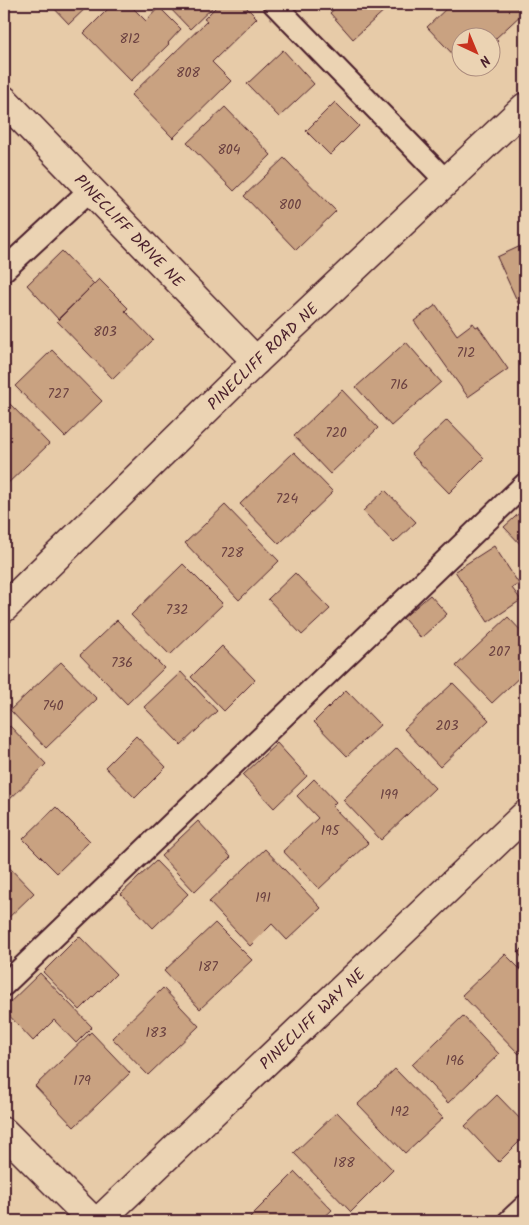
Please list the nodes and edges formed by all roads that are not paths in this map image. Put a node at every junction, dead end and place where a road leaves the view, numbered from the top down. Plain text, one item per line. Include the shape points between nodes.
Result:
1 (274, 4) edge
2 (4, 100) edge
3 (525, 107) edge
4 (447, 182) junction
5 (90, 190) junction
6 (4, 270) edge
7 (256, 361) junction
8 (525, 484) edge
9 (4, 608) edge
10 (525, 815) edge
11 (4, 985) edge
12 (4, 1132) edge
13 (525, 1206) edge
14 (93, 1221) edge
15 (99, 1221) edge
16 (509, 1221) edge

1 - 4 lane
2 - 5 street, PINECLIFF DRIVE NE
3 - 4 street, PINECLIFF ROAD NE
4 - 7 street, PINECLIFF ROAD NE
5 - 6 lane
5 - 7 street, PINECLIFF DRIVE NE
7 - 9 street, PINECLIFF ROAD NE
8 - 11 lane
10 - 15 street, PINECLIFF WAY NE
12 - 14 street
13 - 16 lane

